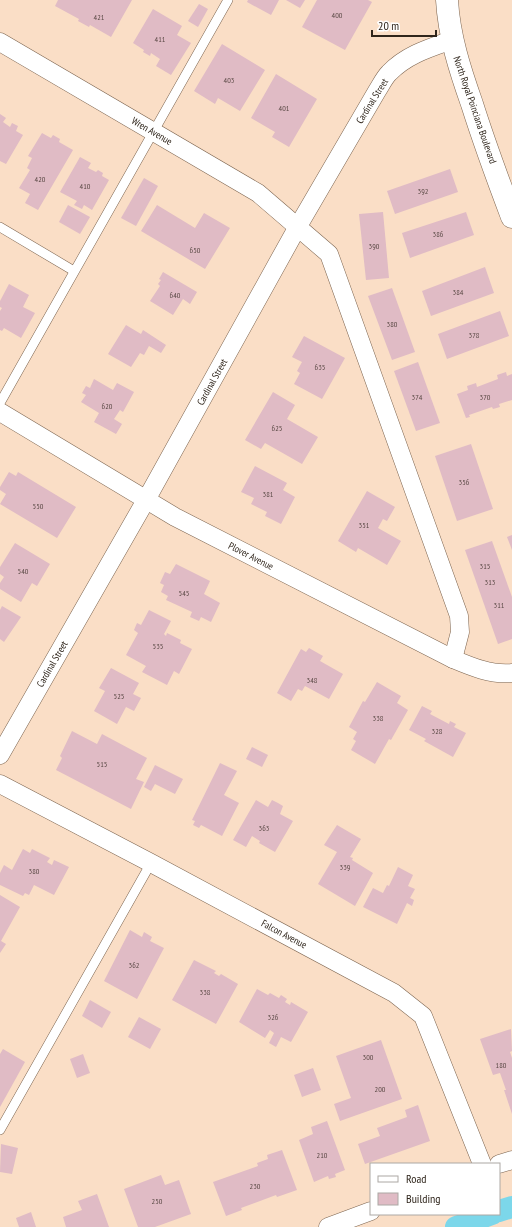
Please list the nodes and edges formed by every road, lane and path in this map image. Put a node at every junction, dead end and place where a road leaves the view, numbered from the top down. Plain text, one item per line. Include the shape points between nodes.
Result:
1 (228, 0) edge
2 (447, 0) edge
3 (452, 40) junction
4 (0, 42) edge
5 (153, 132) junction
6 (512, 218) edge
7 (0, 227) edge
8 (297, 228) junction
9 (74, 271) junction
10 (0, 403) edge
11 (0, 412) edge
12 (146, 500) junction
13 (453, 659) junction
14 (512, 674) edge
15 (0, 755) edge
16 (0, 784) edge
17 (151, 863) junction
18 (0, 1130) edge
19 (512, 1160) edge
20 (482, 1163) edge
21 (500, 1164) edge
22 (370, 1211) edge
23 (328, 1227) edge

1 - 5 lane
2 - 3 street, North Royal Poinciana Boulevard
3 - 6 street, North Royal Poinciana Boulevard
3 - 8 street, Cardinal Street via 407,58 389,73
4 - 5 street, Wren Avenue
5 - 8 street, Wren Avenue via 258,193
5 - 9 lane
7 - 9 lane
8 - 12 street, Cardinal Street
8 - 13 street, Wren Avenue via 329,254 459,616 460,632
9 - 10 lane
11 - 12 street, Plover Avenue
12 - 13 street, Plover Avenue
12 - 15 street, Cardinal Street
13 - 14 street, Plover Avenue via 478,669
16 - 17 street, Falcon Avenue
17 - 18 lane
17 - 20 street, Falcon Avenue via 394,993 423,1016
19 - 21 street
22 - 23 street

